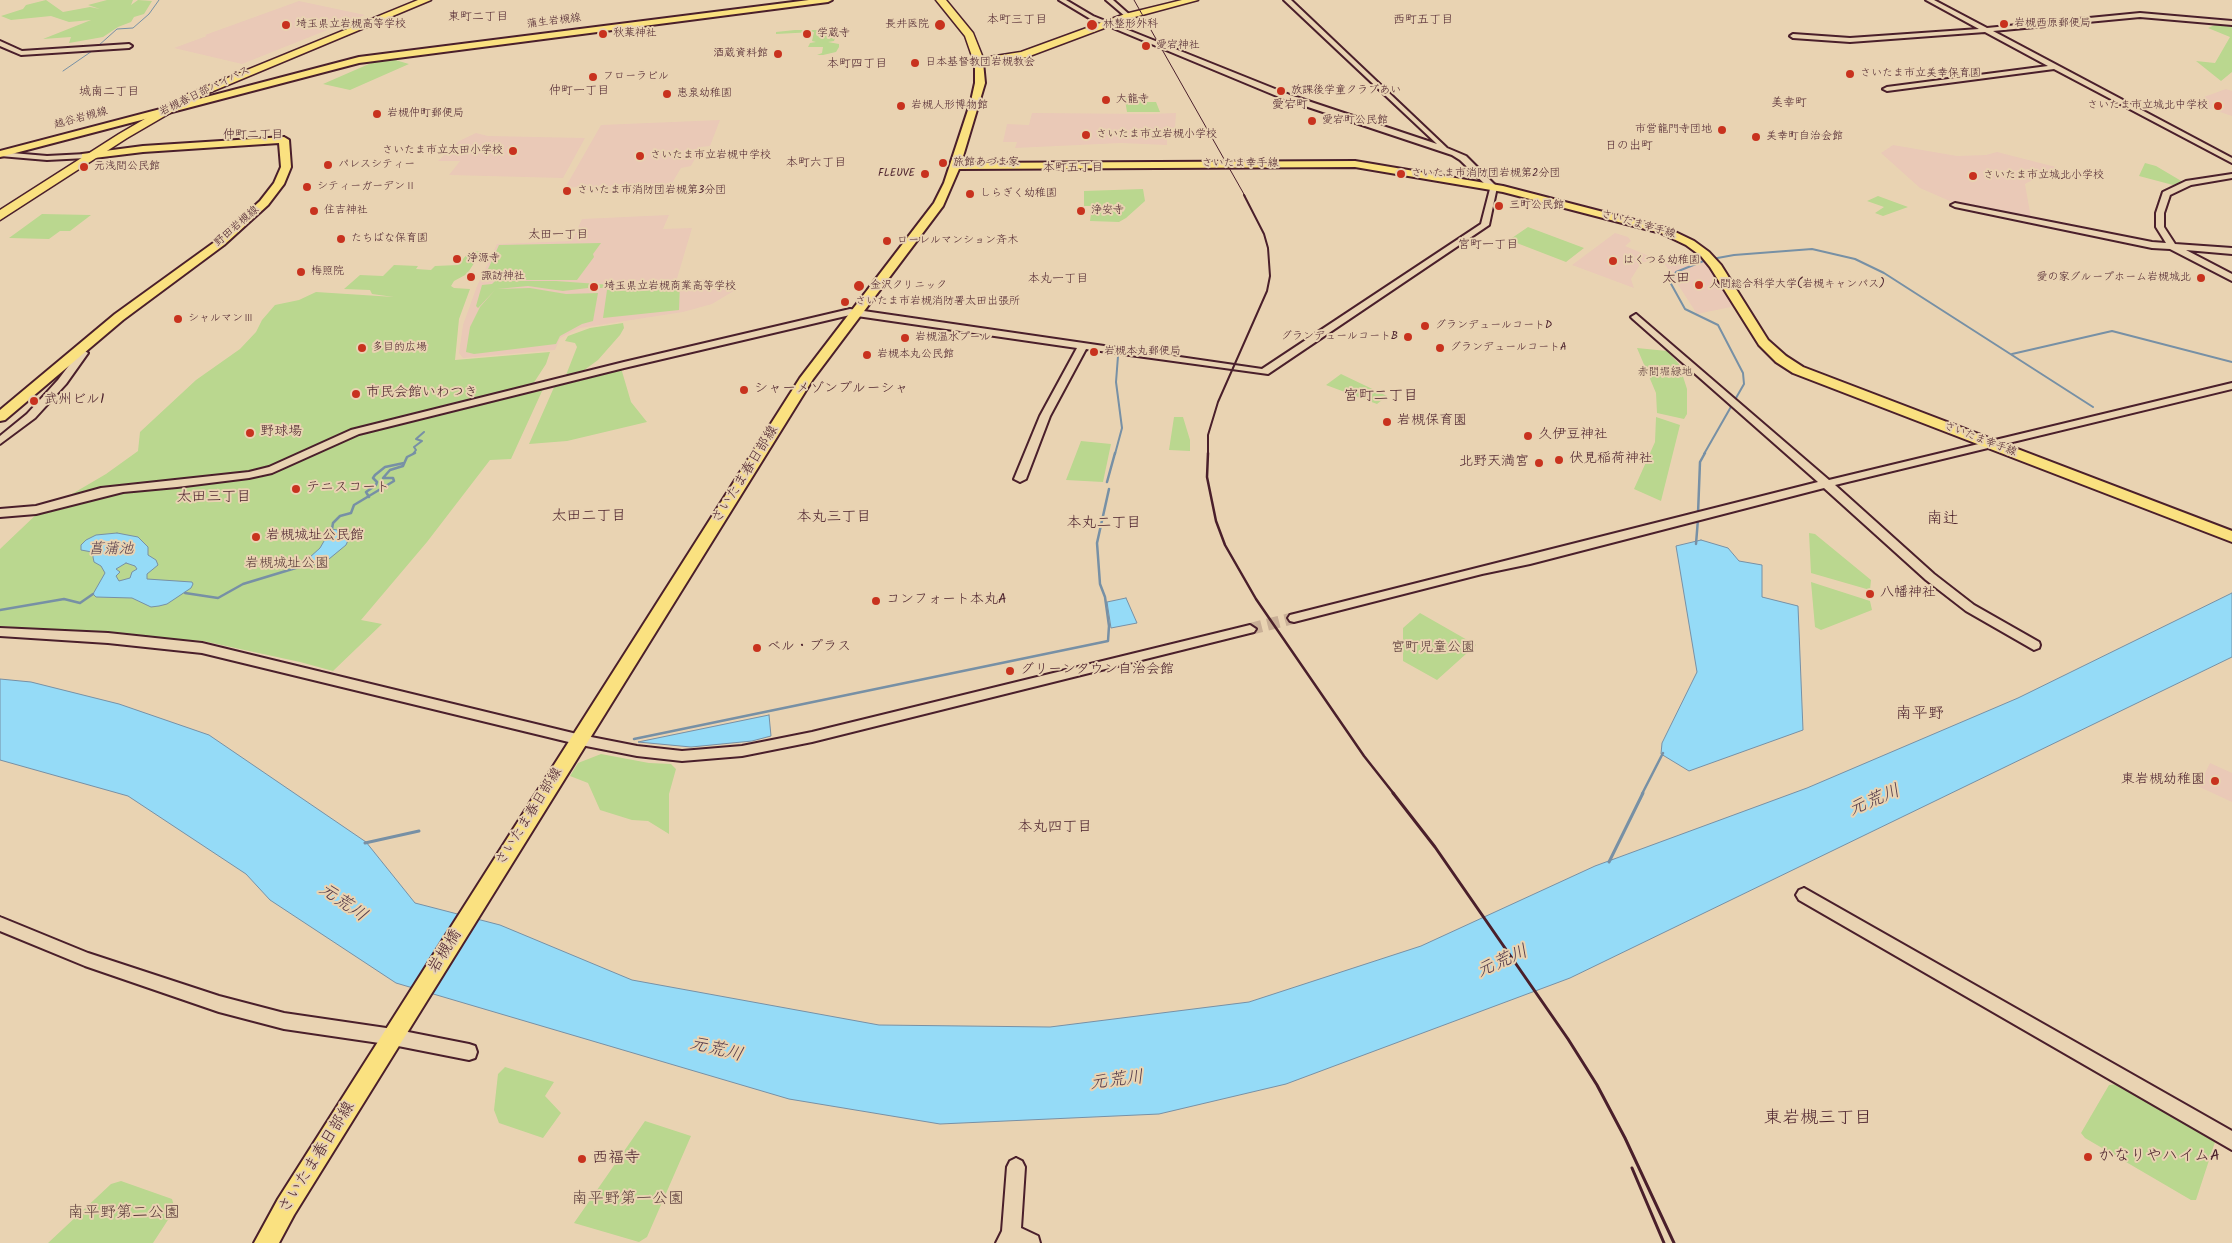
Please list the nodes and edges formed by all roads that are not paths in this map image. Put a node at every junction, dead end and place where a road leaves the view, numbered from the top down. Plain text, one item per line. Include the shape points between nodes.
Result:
1 (420, 0) edge
2 (426, 0) edge
3 (828, 0) edge
4 (941, 0) edge
5 (1062, 0) edge
6 (1109, 0) edge
7 (1192, 0) edge
8 (1287, 0) edge
9 (1929, 0) edge
10 (1128, 16) junction
11 (1107, 23) junction
12 (2232, 23) edge
13 (1986, 30) junction
14 (1793, 36) dead end
15 (0, 43) edge
16 (129, 46) dead end
17 (979, 62) junction
18 (2055, 67) junction
19 (1887, 89) dead end
20 (169, 108) junction
21 (154, 112) junction
22 (1448, 150) junction
23 (0, 154) edge
24 (91, 155) junction
25 (2232, 162) edge
26 (954, 166) junction
27 (2232, 176) edge
28 (1493, 187) junction
29 (1955, 206) dead end
30 (0, 212) edge
31 (0, 216) edge
32 (2172, 247) junction
33 (2232, 251) edge
34 (2232, 278) edge
35 (857, 312) junction
36 (1636, 317) dead end
37 (1083, 346) junction
38 (83, 352) dead end
39 (2232, 386) edge
40 (0, 417) edge
41 (0, 441) edge
42 (1994, 445) junction
43 (1020, 478) dead end
44 (1828, 485) junction
45 (0, 513) edge
46 (2232, 537) edge
47 (1294, 618) tunnel mouth
48 (1250, 628) tunnel mouth
49 (0, 632) edge
50 (2034, 645) dead end
51 (581, 740) junction
52 (490, 882) joint
53 (1804, 895) dead end
54 (0, 924) edge
55 (398, 1030) junction
56 (469, 1052) dead end
57 (2232, 1141) edge
58 (1016, 1167) dead end
59 (1008, 1238) edge
60 (266, 1243) edge
61 (1031, 1243) edge

1 - 21 highway, 岩槻春日部バイパス via 223,78
2 - 20 highway, 岩槻春日部バイパス via 227,80
3 - 20 main road, 蒲生岩槻線 via 380,56
4 - 17 highway via 970,35
5 - 11 street
6 - 10 street
7 - 10 highway
8 - 22 street
9 - 13 street
10 - 11 highway
11 - 17 highway via 1023,55
11 - 22 street via 1287,97
12 - 13 street via 2144,15
13 - 14 street via 1850,40
13 - 18 street
15 - 16 street via 21,54
17 - 26 main road, さいたま春日部線 via 979,90
18 - 19 street
18 - 25 street
20 - 21 main road, 越谷岩槻線
20 - 24 highway, 岩槻春日部バイパス
21 - 23 main road, 越谷岩槻線
21 - 24 highway, 岩槻春日部バイパス
22 - 28 street via 1463,158
23 - 24 street via 48,158
24 - 30 highway, 岩槻春日部バイパス
24 - 31 highway, 岩槻春日部バイパス
24 - 40 main road, 野田岩槻線 via 284,140 286,167 272,193 232,232 119,317
26 - 28 main road, さいたま幸手線 via 1340,163 1383,167
26 - 35 main road, さいたま春日部線 via 939,204
27 - 32 street via 2189,183 2166,194 2160,213 2160,227
28 - 37 street via 1485,225 1264,372
28 - 42 main road, さいたま幸手線 via 1683,238 1711,260 1758,336 1790,366
29 - 32 street
32 - 33 street
32 - 34 street
35 - 37 street
35 - 45 street via 624,365 355,432 272,470 177,484 123,488 36,510
35 - 51 main road, さいたま春日部線 via 799,390
36 - 44 street
37 - 43 street via 1044,416
38 - 41 street via 62,382 30,416
39 - 42 street
42 - 44 street
42 - 46 main road, さいたま幸手線
44 - 47 street
44 - 50 street via 1930,577 1970,608
48 - 51 street via 812,737 742,751 690,756 660,754
49 - 51 street via 108,638 202,648
51 - 52 main road, さいたま春日部線
52 - 55 main road, 岩槻橋
53 - 57 street
54 - 55 street via 85,959 218,1004 284,1021
55 - 56 street
55 - 60 main road, さいたま春日部線
58 - 59 street
59 - 61 street

